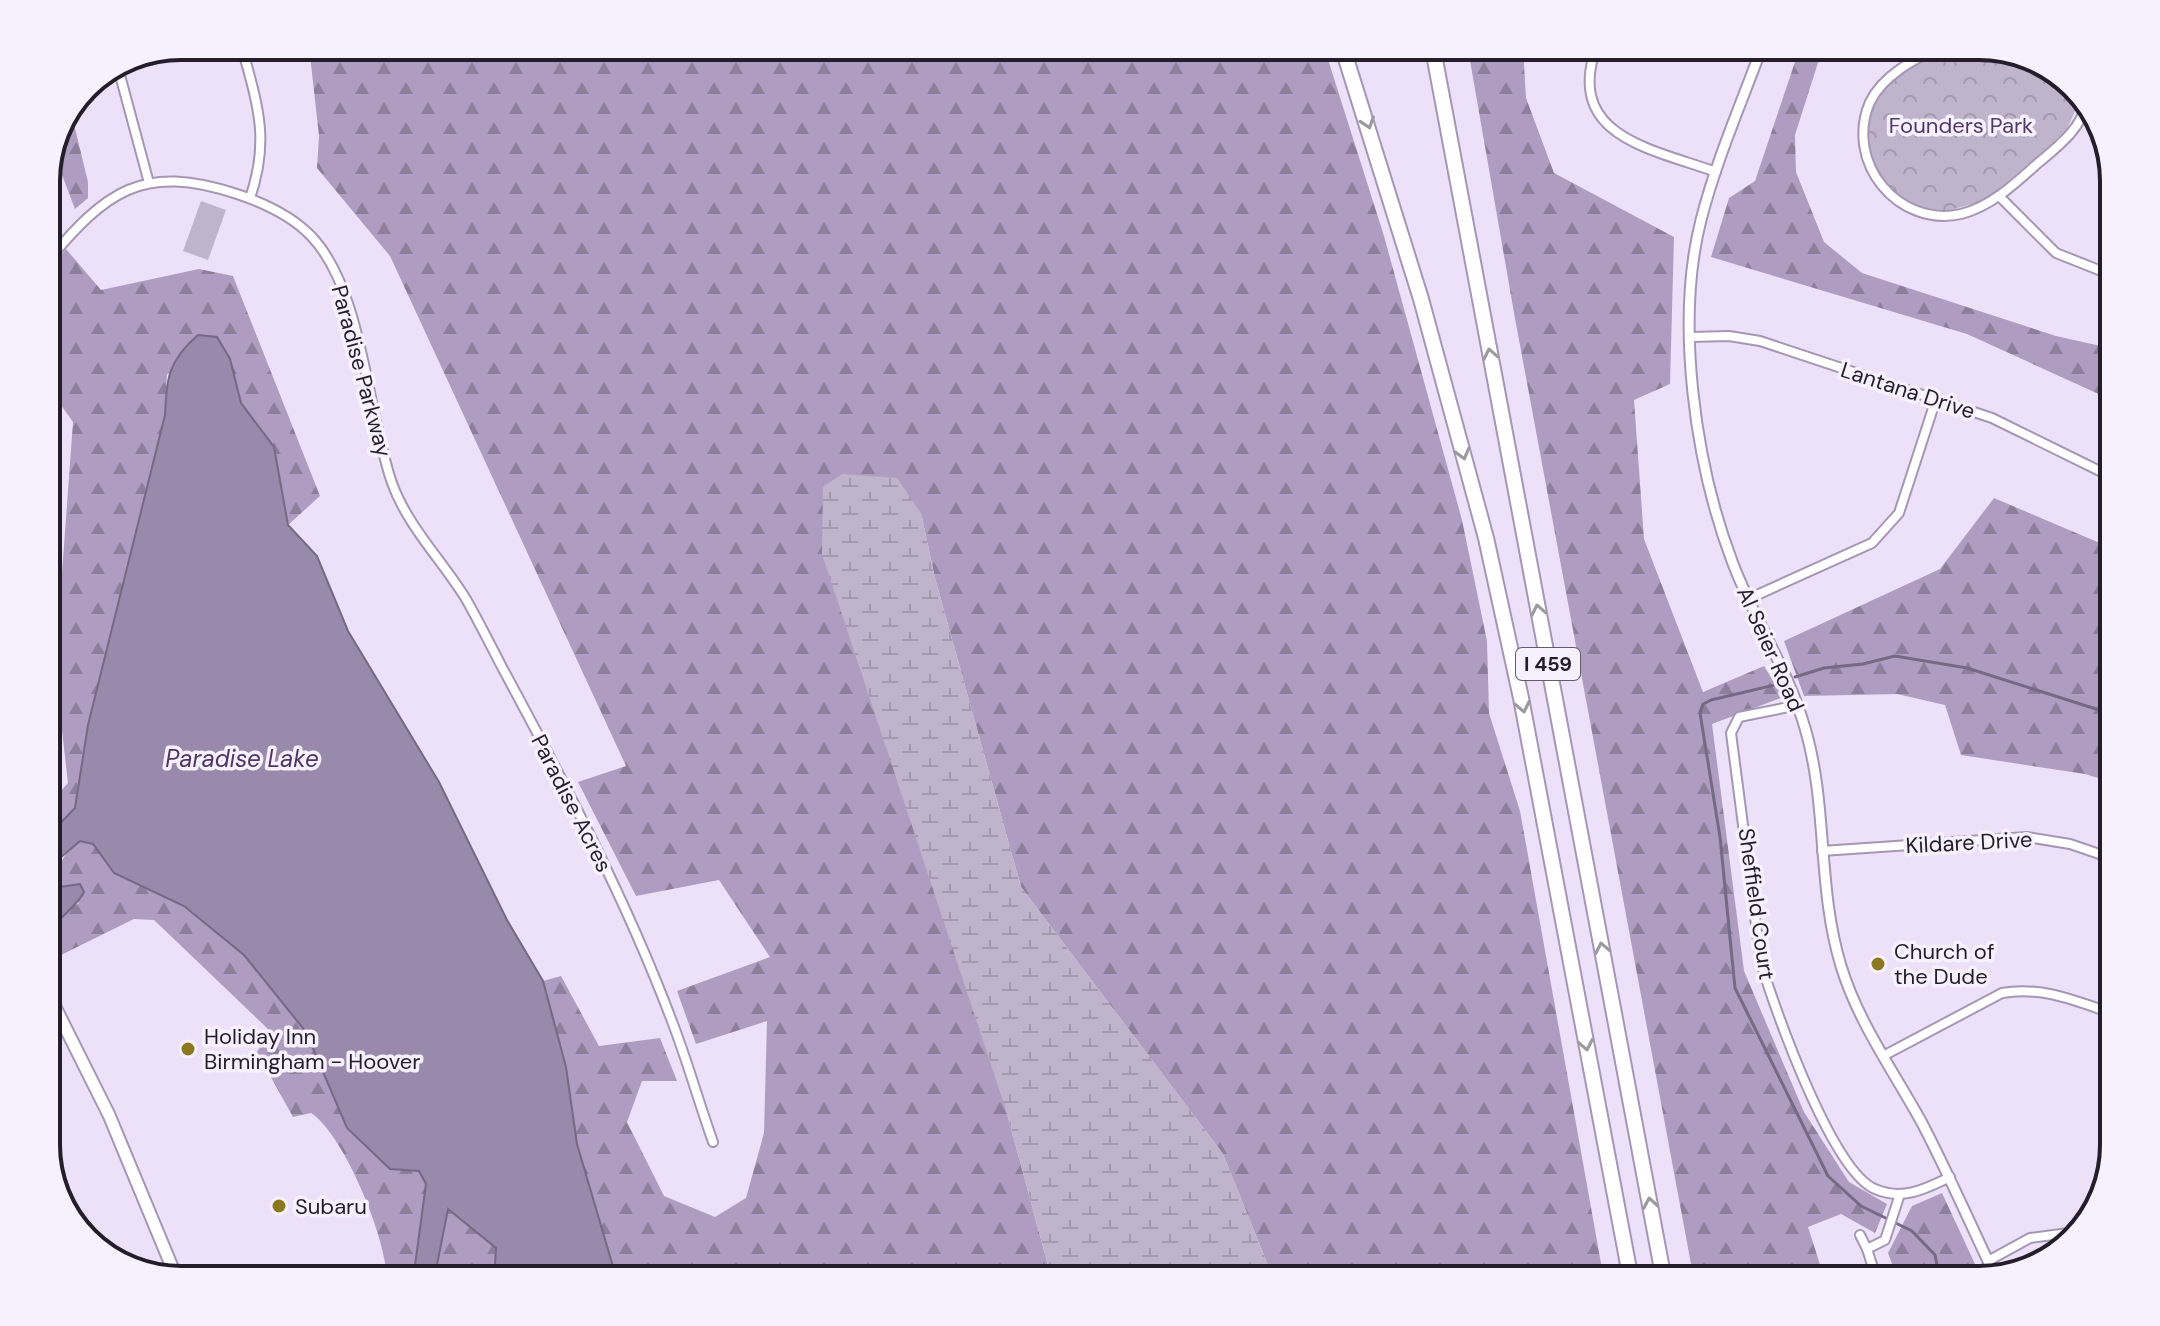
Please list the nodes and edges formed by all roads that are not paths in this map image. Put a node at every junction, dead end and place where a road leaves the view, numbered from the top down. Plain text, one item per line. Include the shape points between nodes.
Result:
1 (245, 60) edge
2 (1346, 60) edge
3 (1435, 60) edge
4 (1593, 60) edge
5 (1757, 60) edge
6 (1918, 60) edge
7 (120, 76) edge
8 (2080, 114) edge
9 (1716, 172) junction
10 (149, 183) junction
11 (1999, 196) junction
12 (250, 198) junction
13 (60, 246) edge
14 (2100, 270) edge
15 (1691, 337) junction
16 (1936, 399) junction
17 (2100, 471) edge
18 (392, 483) joint
19 (1748, 599) junction
20 (1799, 705) junction
21 (1822, 851) junction
22 (2100, 854) edge
23 (2100, 1009) edge
24 (60, 1017) edge
25 (1883, 1056) junction
26 (713, 1142) dead end
27 (1950, 1177) junction
28 (1900, 1194) junction
29 (2062, 1234) edge
30 (1860, 1235) dead end
31 (1867, 1249) junction
32 (1988, 1261) junction
33 (171, 1265) edge
34 (1990, 1265) edge
35 (1629, 1266) edge
36 (1661, 1266) edge
37 (1872, 1266) edge

1 - 12 street via 263,132
2 -> 35 highway, I 459 via 1421,299 1486,538
36 -> 3 highway, I 459
4 - 9 street via 1588,82 1605,124 1627,140
5 - 9 street, Al Seier Road
6 - 11 street via 1887,79 1871,101 1863,141 1874,177 1901,204 1928,215 1960,214
7 - 10 street
8 - 11 street via 2069,135
9 - 15 street, Al Seier Road via 1695,248
10 - 12 street, Paradise Parkway via 207,184
10 - 13 street, Paradise Parkway via 92,210
11 - 14 street via 2056,253
12 - 18 street, Paradise Parkway via 305,230 335,271
15 - 16 street, Lantana Drive via 1760,341
15 - 19 street, Al Seier Road via 1711,492
16 - 17 street, Lantana Drive via 2022,430
16 - 19 street via 1899,513 1872,543
18 - 26 street, Paradise Acres via 410,520 465,599 599,853 673,1023
19 - 20 street, Al Seier Road
20 - 21 street, Al Seier Road via 1815,771
20 - 28 street, Sheffield Court via 1739,717 1731,733 1761,963 1788,1042 1850,1169 1870,1186
21 - 22 street, Kildare Drive via 2027,837
21 - 25 street, Al Seier Road via 1842,969
23 - 25 street via 2052,993 2010,992 1985,999
24 - 33 main road via 109,1115
25 - 27 street, Al Seier Road
27 - 28 street via 1914,1194
27 - 32 street, Al Seier Road
28 - 31 street via 1890,1229 1879,1246
29 - 32 street via 2030,1238
30 - 31 street
31 - 37 street
32 - 34 street, Al Seier Road

